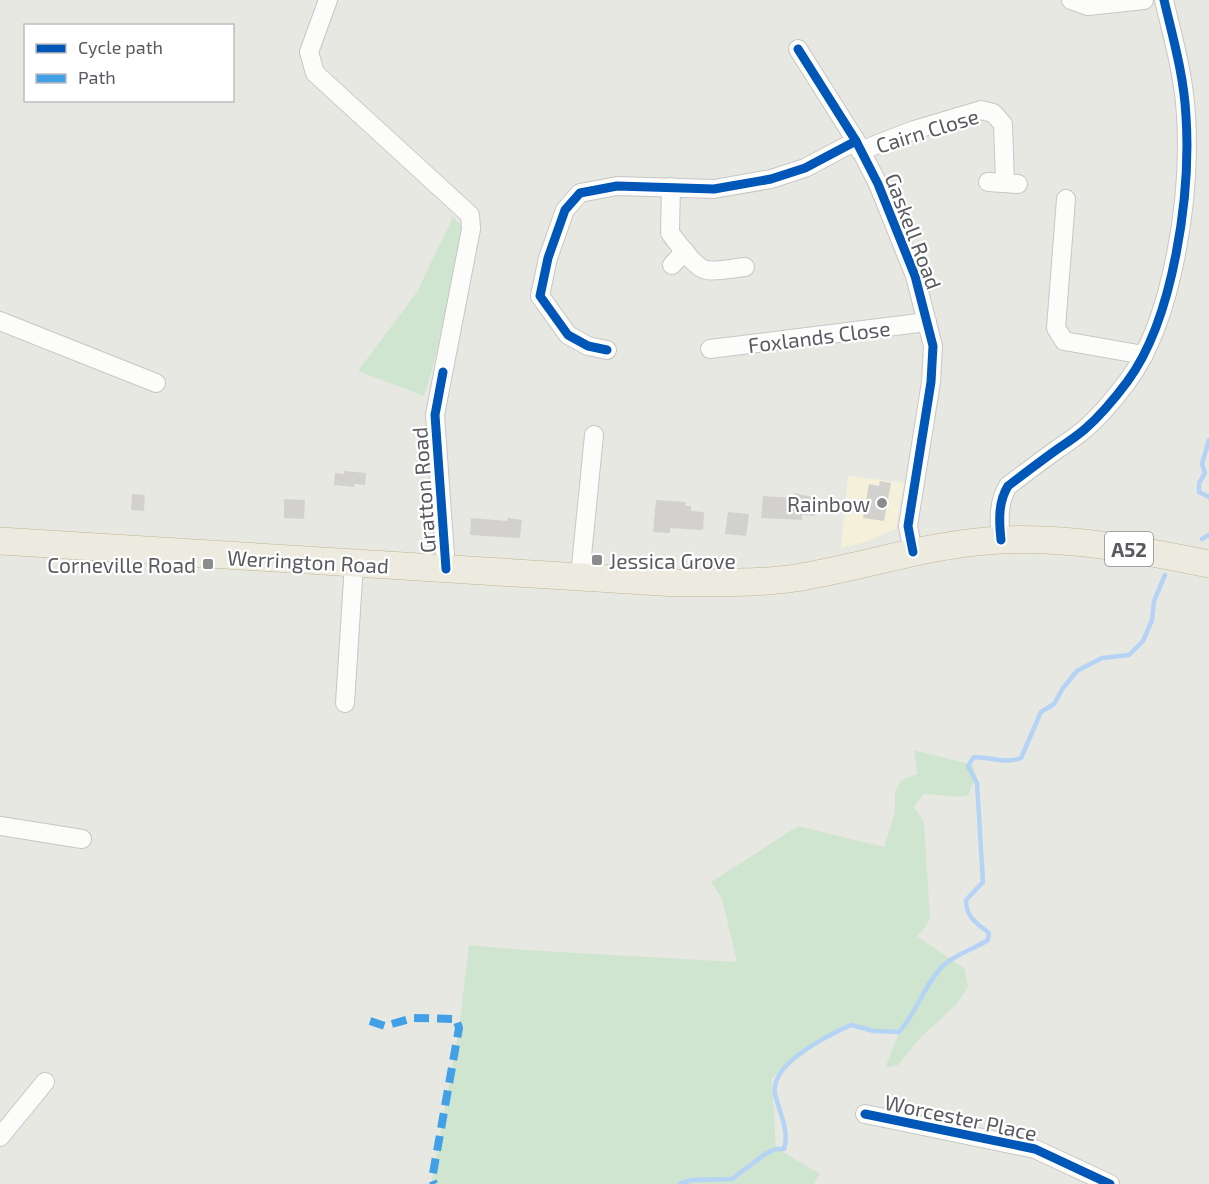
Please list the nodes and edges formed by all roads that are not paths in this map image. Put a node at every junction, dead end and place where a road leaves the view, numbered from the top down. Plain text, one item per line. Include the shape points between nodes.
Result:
1 (328, 0) edge
2 (1144, 0) edge
3 (1164, 0) edge
4 (1072, 1) edge
5 (798, 49) dead end
6 (858, 146) junction
7 (1004, 183) dead end
8 (671, 187) junction
9 (1066, 199) dead end
10 (690, 257) junction
11 (672, 265) dead end
12 (745, 267) dead end
13 (0, 321) edge
14 (927, 322) junction
15 (710, 349) dead end
16 (608, 350) dead end
17 (1144, 355) junction
18 (156, 383) dead end
19 (594, 435) dead end
20 (0, 540) edge
21 (1001, 540) junction
22 (912, 552) junction
23 (354, 564) junction
24 (1209, 564) edge
25 (446, 569) junction
26 (580, 576) junction
27 (345, 702) dead end
28 (0, 826) edge
29 (82, 839) dead end
30 (45, 1082) dead end
31 (865, 1114) dead end
32 (0, 1137) edge
33 (1078, 1177) edge
34 (1110, 1184) edge

1 - 25 street, Gratton Road via 309,52 315,73 470,215 471,229 435,415
2 - 4 street via 1088,6
3 - 17 street via 1181,73 1187,155 1184,206 1174,259
5 - 6 street, Gaskell Road via 805,74
6 - 7 street, Cairn Close via 981,110 993,113 1003,124
6 - 8 street via 771,179 714,189
6 - 14 street, Gaskell Road via 907,254
8 - 10 street via 670,233
8 - 16 street via 617,186 580,193 565,210 548,258 540,297 568,335 588,346
9 - 17 street via 1056,328 1064,341
10 - 11 street
10 - 12 street via 700,268 709,270
13 - 18 street
14 - 15 street, Foxlands Close
14 - 22 street, Gaskell Road via 933,346 931,382 908,526
17 - 21 street via 1127,382 1084,430 1008,486 1000,506
19 - 26 street
20 - 23 highway, Werrington Road / A52
21 - 22 highway, A52
21 - 24 highway, A52 via 1094,543
22 - 26 highway, Werrington Road / A52 via 795,578 745,582 677,583
23 - 25 highway, Werrington Road / A52
23 - 27 street
25 - 26 highway, Werrington Road / A52
28 - 29 street
30 - 32 street
31 - 33 street, Worcester Place via 1035,1149
33 - 34 street, Worcester Place

